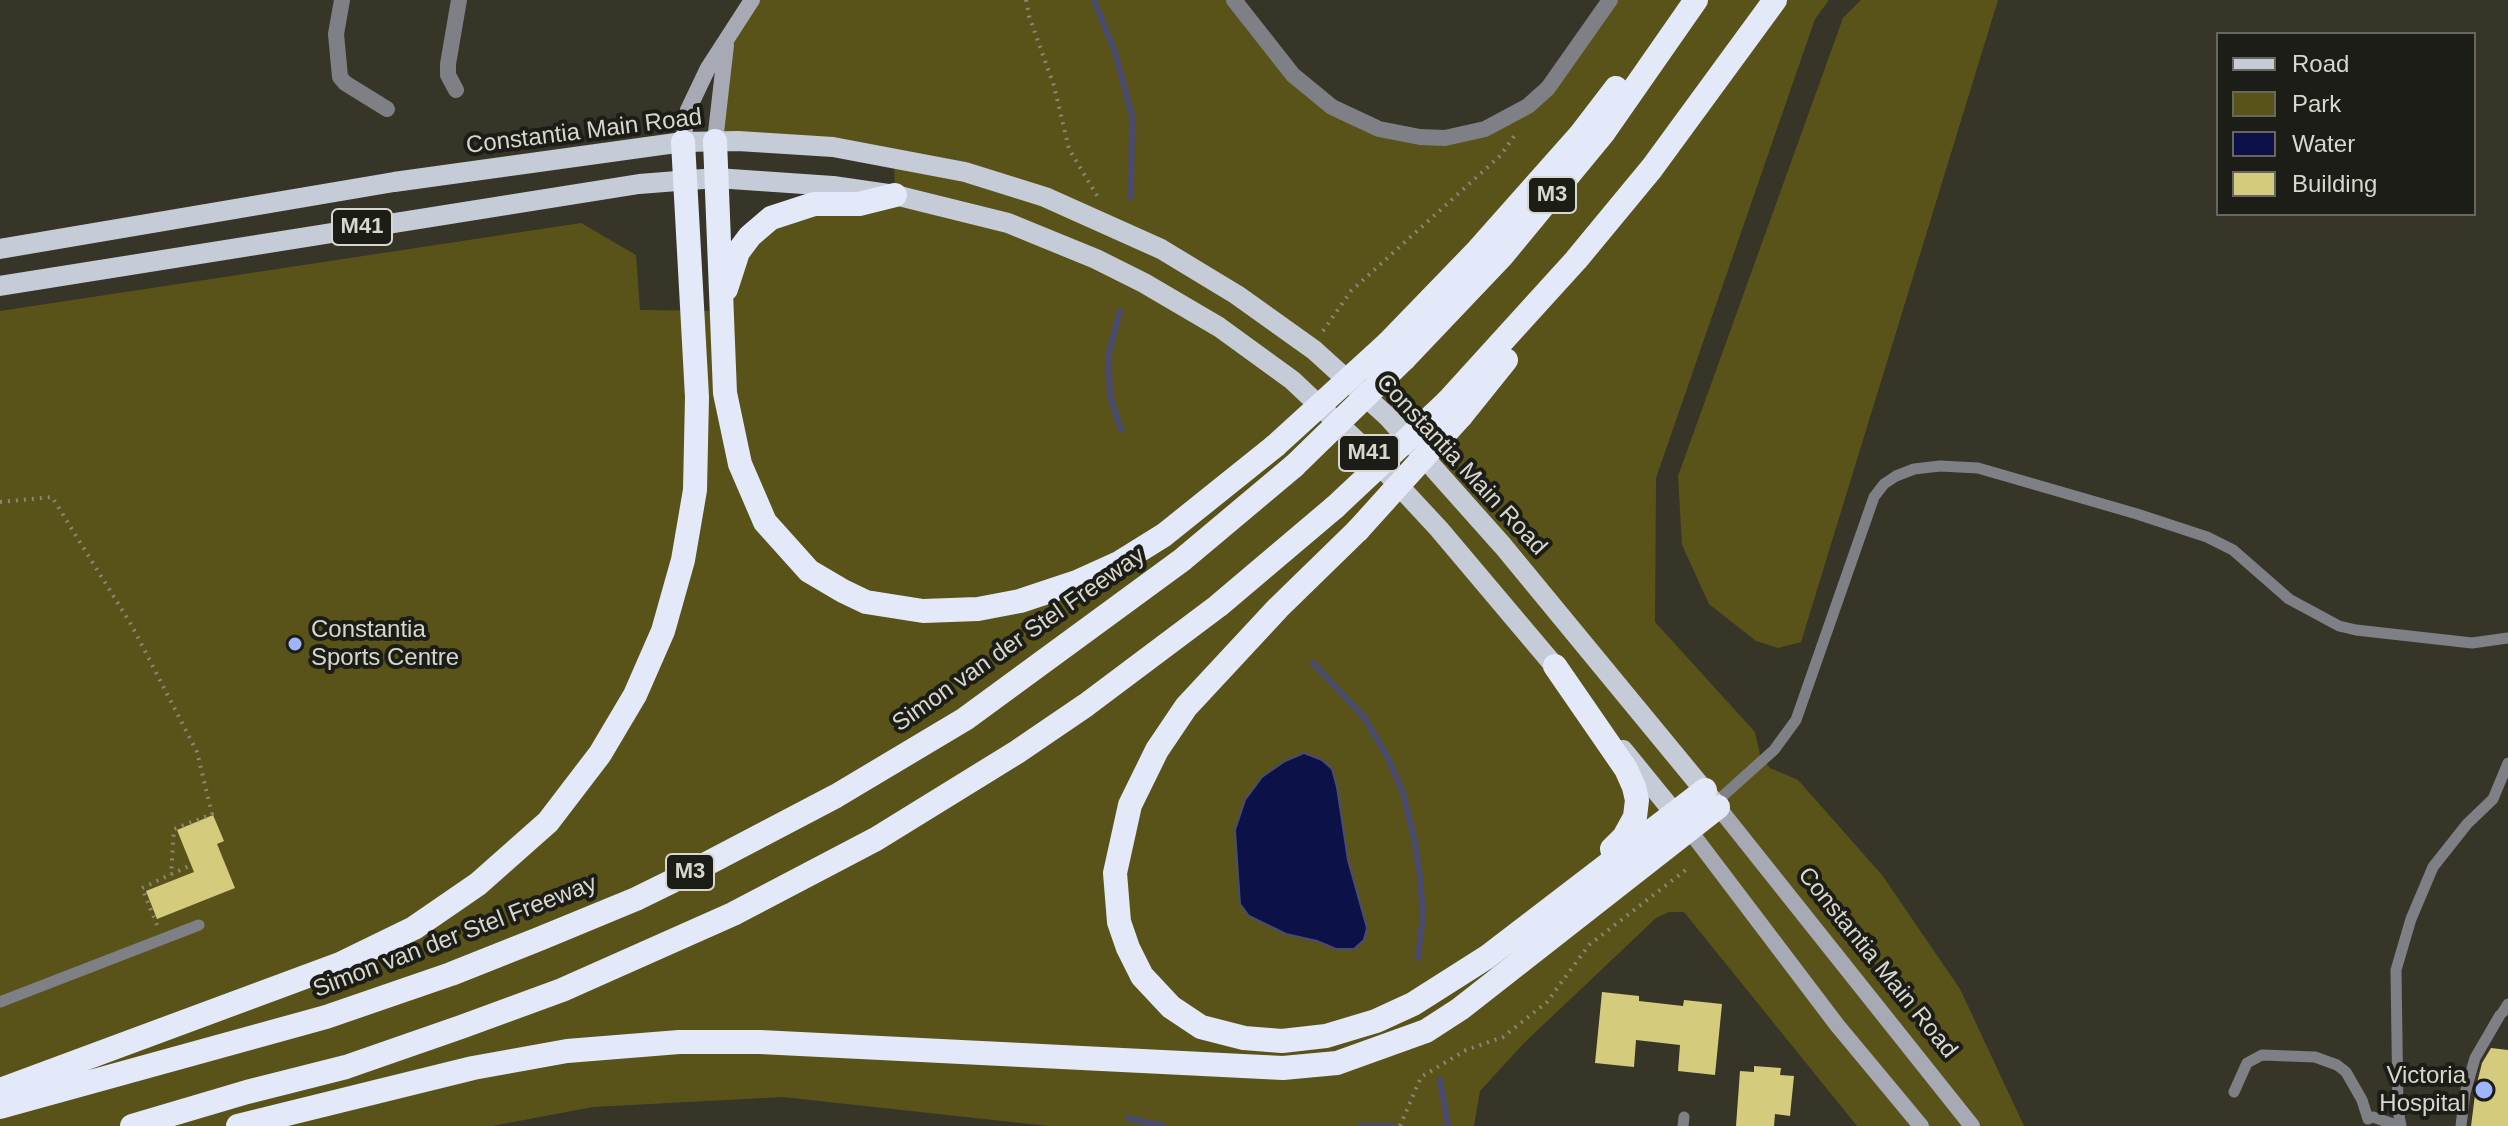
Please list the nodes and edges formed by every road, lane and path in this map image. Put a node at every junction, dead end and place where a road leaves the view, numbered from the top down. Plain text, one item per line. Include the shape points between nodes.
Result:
1 (342, 0) edge
2 (459, 0) edge
3 (752, 0) edge
4 (1026, 0) edge
5 (1234, 0) edge
6 (1610, 0) edge
7 (1775, 0) edge
8 (1690, 8) edge
9 (727, 39) junction
10 (456, 90) dead end
11 (387, 109) dead end
12 (1524, 121) dead end
13 (715, 141) junction
14 (683, 142) junction
15 (716, 178) junction
16 (685, 180) junction
17 (895, 195) junction
18 (1101, 202) dead end
19 (0, 249) edge
20 (0, 286) edge
21 (722, 311) junction
22 (1320, 336) dead end
23 (1396, 351) junction
24 (1454, 409) junction
25 (0, 502) edge
26 (2508, 638) edge
27 (1555, 666) junction
28 (2508, 763) edge
29 (1712, 800) junction
30 (1682, 822) junction
31 (191, 865) dead end
32 (1687, 869) dead end
33 (171, 875) junction
34 (1553, 906) junction
35 (157, 925) dead end
36 (199, 925) dead end
37 (0, 1002) edge
38 (2504, 1010) edge
39 (0, 1090) edge
40 (2234, 1092) dead end
41 (0, 1107) edge
42 (2369, 1122) edge
43 (132, 1126) edge
44 (238, 1126) edge
45 (1400, 1126) edge
46 (1921, 1126) edge
47 (1972, 1126) edge
48 (2400, 1126) edge
49 (2461, 1126) edge

1 - 11 street via 336,34 340,77
2 - 10 street via 448,64
3 - 9 main road
4 - 18 path via 1069,149
5 - 6 street via 1293,75 1332,107 1379,129 1445,138 1485,129 1528,106 1548,88
7 - 24 highway, M3 via 1521,340
8 - 23 highway via 1629,73
9 - 13 main road
9 - 14 main road via 688,110
12 - 22 path via 1501,155 1351,291
13 - 14 main road, Constantia Main Road / M41
13 - 15 highway
13 - 29 main road, Constantia Main Road / M41 via 833,147 965,172 1107,223 1237,295 1314,350 1388,417 1503,546
14 - 16 highway
14 - 19 main road, Constantia Main Road / M41 via 394,182
15 - 16 main road, M41
15 - 17 main road, M41
15 - 21 highway
16 - 20 main road, M41
16 - 39 highway via 697,397 695,490 663,631 635,695 600,754 548,822 478,884 414,928 340,964
17 - 21 highway via 859,204 802,207 764,223 735,259
17 - 27 main road, M41 via 1008,223 1144,283 1219,327 1292,380 1360,444
21 - 23 highway, bridge via 725,393 740,464 765,522 809,571 866,602 923,611 1020,601 1119,563 1164,535
23 - 41 highway, Simon van der Stel Freeway / M3, bridge via 1294,466 1182,560 965,719 836,796 636,899 510,950 326,1017
24 - 34 highway, bridge via 1358,530 1235,653 1186,707 1157,750 1130,805 1115,873 1119,922 1142,976 1171,1007 1221,1034 1282,1041 1326,1036 1413,1004
24 - 43 highway, M3, bridge via 1218,606 1086,705 876,839 770,895 575,985 346,1067
25 - 33 path via 52,497 132,626 197,752 212,814 174,829
26 - 29 lane via 2472,643 2339,626 2289,599 2233,550 2207,537 1978,468 1914,469 1884,484 1874,497 1796,720 1774,750
27 - 30 main road, M41
27 - 34 highway via 1626,769 1637,807 1620,842
28 - 48 lane via 2493,799 2433,867 2411,919 2396,970
29 - 30 highway
29 - 47 main road, Constantia Main Road / M41
30 - 34 highway
30 - 44 highway via 1460,1009 1426,1031 1337,1063 1283,1068 679,1042 567,1051 473,1068
30 - 46 main road, M41
31 - 33 path
32 - 45 path via 1589,945 1547,1002 1503,1037 1466,1050 1421,1077
33 - 35 path via 142,888
36 - 37 lane
38 - 49 lane via 2475,1058
40 - 42 lane via 2253,1058 2315,1057 2346,1072
42 - 48 lane via 2373,1117

